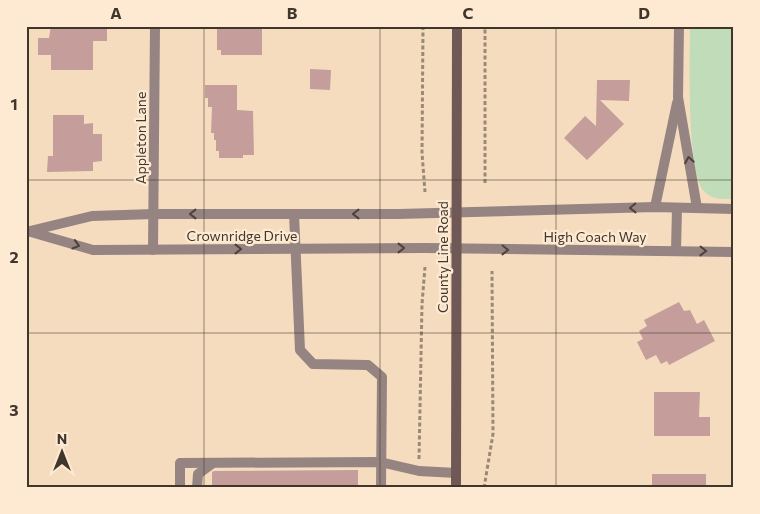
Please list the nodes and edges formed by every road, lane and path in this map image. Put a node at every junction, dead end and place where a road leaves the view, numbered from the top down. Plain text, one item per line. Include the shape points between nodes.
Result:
1 (155, 26) edge
2 (423, 26) edge
3 (457, 26) edge
4 (485, 26) edge
5 (679, 26) edge
6 (678, 97) junction
7 (485, 183) dead end
8 (425, 192) dead end
9 (655, 207) junction
10 (677, 208) junction
11 (697, 208) junction
12 (734, 209) edge
13 (457, 212) junction
14 (154, 214) junction
15 (294, 214) junction
16 (28, 232) edge
17 (296, 249) junction
18 (154, 250) junction
19 (457, 250) junction
20 (676, 250) junction
21 (734, 252) edge
22 (425, 267) dead end
23 (492, 271) dead end
24 (380, 462) junction
25 (214, 463) junction
26 (419, 470) junction
27 (456, 472) junction
28 (180, 488) edge
29 (196, 488) edge
30 (381, 488) edge
31 (456, 488) edge
32 (484, 488) edge

1 - 14 street, Appleton Lane
2 - 8 path via 422,153
3 - 13 main road, County Line Road
4 - 7 path
5 - 6 street
6 - 9 street
11 -> 6 street
9 - 10 street, High Coach Way
9 -> 13 street, High Coach Way
10 - 11 street, High Coach Way
10 - 20 street
11 - 12 street, High Coach Way
13 -> 15 street, Crownridge Drive
13 - 19 main road, County Line Road
15 -> 14 street, Crownridge Drive
14 - 16 street, Crownridge Drive via 92,216
14 - 18 street, Appleton Lane
15 - 17 street
16 -> 18 street, Crownridge Drive via 93,250
18 -> 17 street, Crownridge Drive
17 -> 19 street, Crownridge Drive
17 - 24 street via 300,350 313,364 368,365 382,377
19 -> 20 street, High Coach Way
19 - 27 main road, County Line Road
20 -> 21 street, High Coach Way
22 - 26 path
23 - 32 path via 492,434
24 - 25 street
24 - 26 street
24 - 30 street
25 - 28 street via 180,463
25 - 29 street via 198,474
26 - 27 street
27 - 31 main road, County Line Road

